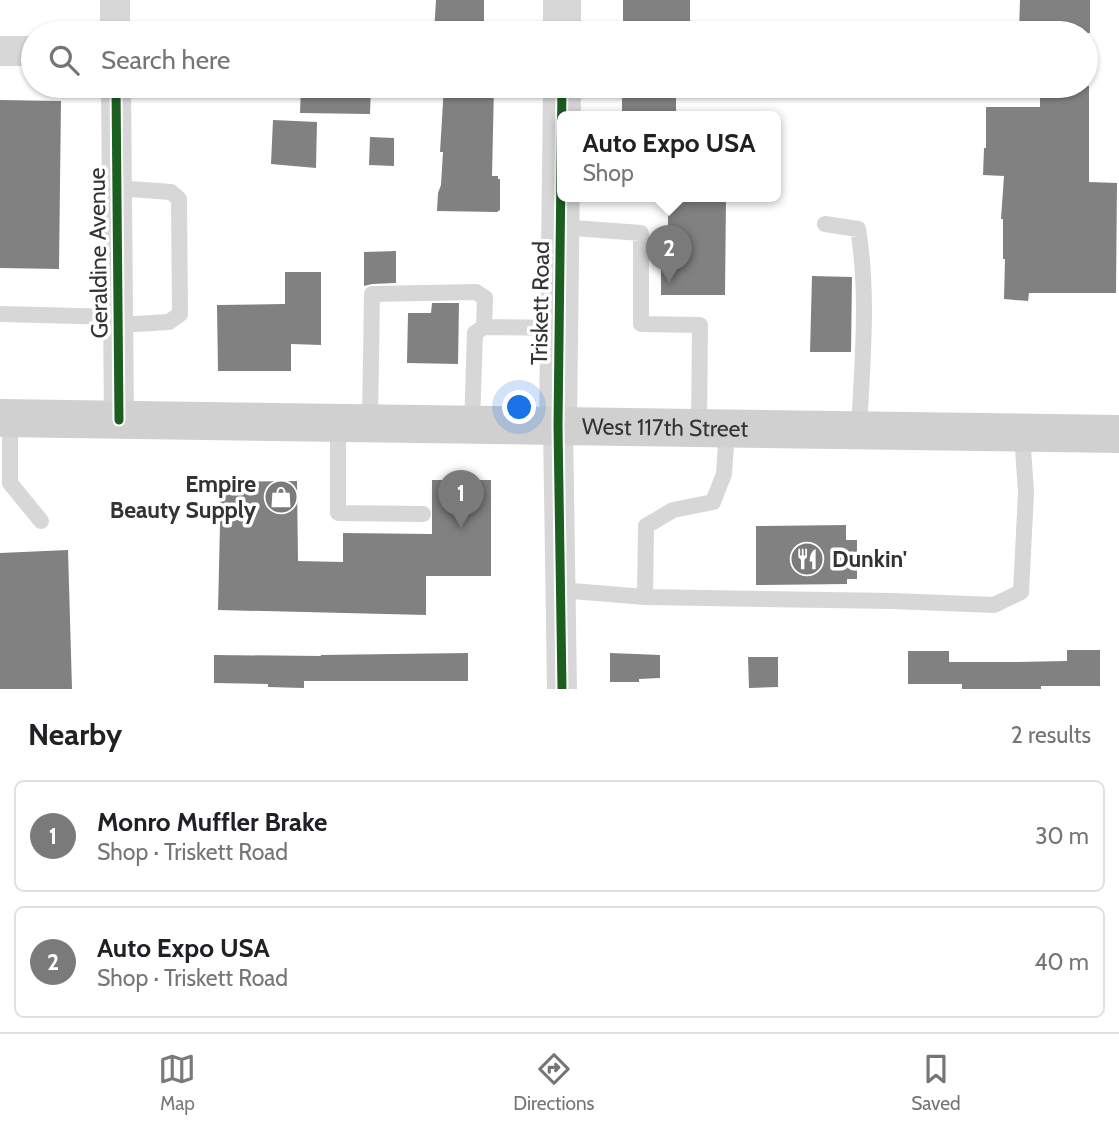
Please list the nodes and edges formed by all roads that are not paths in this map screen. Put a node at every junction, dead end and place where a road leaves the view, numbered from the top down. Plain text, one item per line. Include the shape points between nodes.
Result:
1 (115, 0) edge
2 (562, 0) edge
3 (115, 21) edge
4 (562, 21) edge
5 (0, 51) edge
6 (21, 51) edge
7 (116, 98) edge
8 (117, 188) junction
9 (560, 202) edge
10 (825, 224) dead end
11 (560, 227) junction
12 (0, 314) edge
13 (118, 321) junction
14 (484, 327) junction
15 (559, 328) junction
16 (5, 418) edge
17 (119, 420) junction
18 (354, 422) junction
19 (472, 425) junction
20 (558, 426) junction
21 (713, 428) junction
22 (859, 430) junction
23 (1023, 433) junction
24 (1119, 434) edge
25 (423, 514) dead end
26 (41, 521) dead end
27 (560, 590) junction
28 (645, 597) junction
29 (562, 689) edge

1 - 3 street
2 - 4 street
5 - 6 street
7 - 8 street, Geraldine Avenue
8 - 13 street, Geraldine Avenue
8 - 13 lane via 171,192 179,199 180,225 180,314 169,323
9 - 11 street, Triskett Road
10 - 22 lane via 858,229 861,243 864,309
11 - 15 street, Triskett Road
11 - 21 lane via 640,233 640,324 700,325
12 - 13 lane
13 - 17 street, Geraldine Avenue
14 - 15 lane
14 - 18 lane via 485,298 476,292 372,294
14 - 19 lane via 475,333
15 - 20 street, Triskett Road
16 - 17 main road, West 117th Street
16 - 26 lane via 10,483
17 - 18 main road, West 117th Street
18 - 19 main road, West 117th Street
18 - 25 lane via 338,513
19 - 20 main road, West 117th Street
20 - 21 main road, West 117th Street
20 - 27 street, Triskett Road
21 - 22 main road, West 117th Street
21 - 28 lane via 724,474 713,502 673,510 646,526
22 - 23 main road, West 117th Street
23 - 24 main road, West 117th Street
23 - 28 lane via 1026,493 1021,592 994,605
27 - 28 lane
27 - 29 street, Triskett Road

